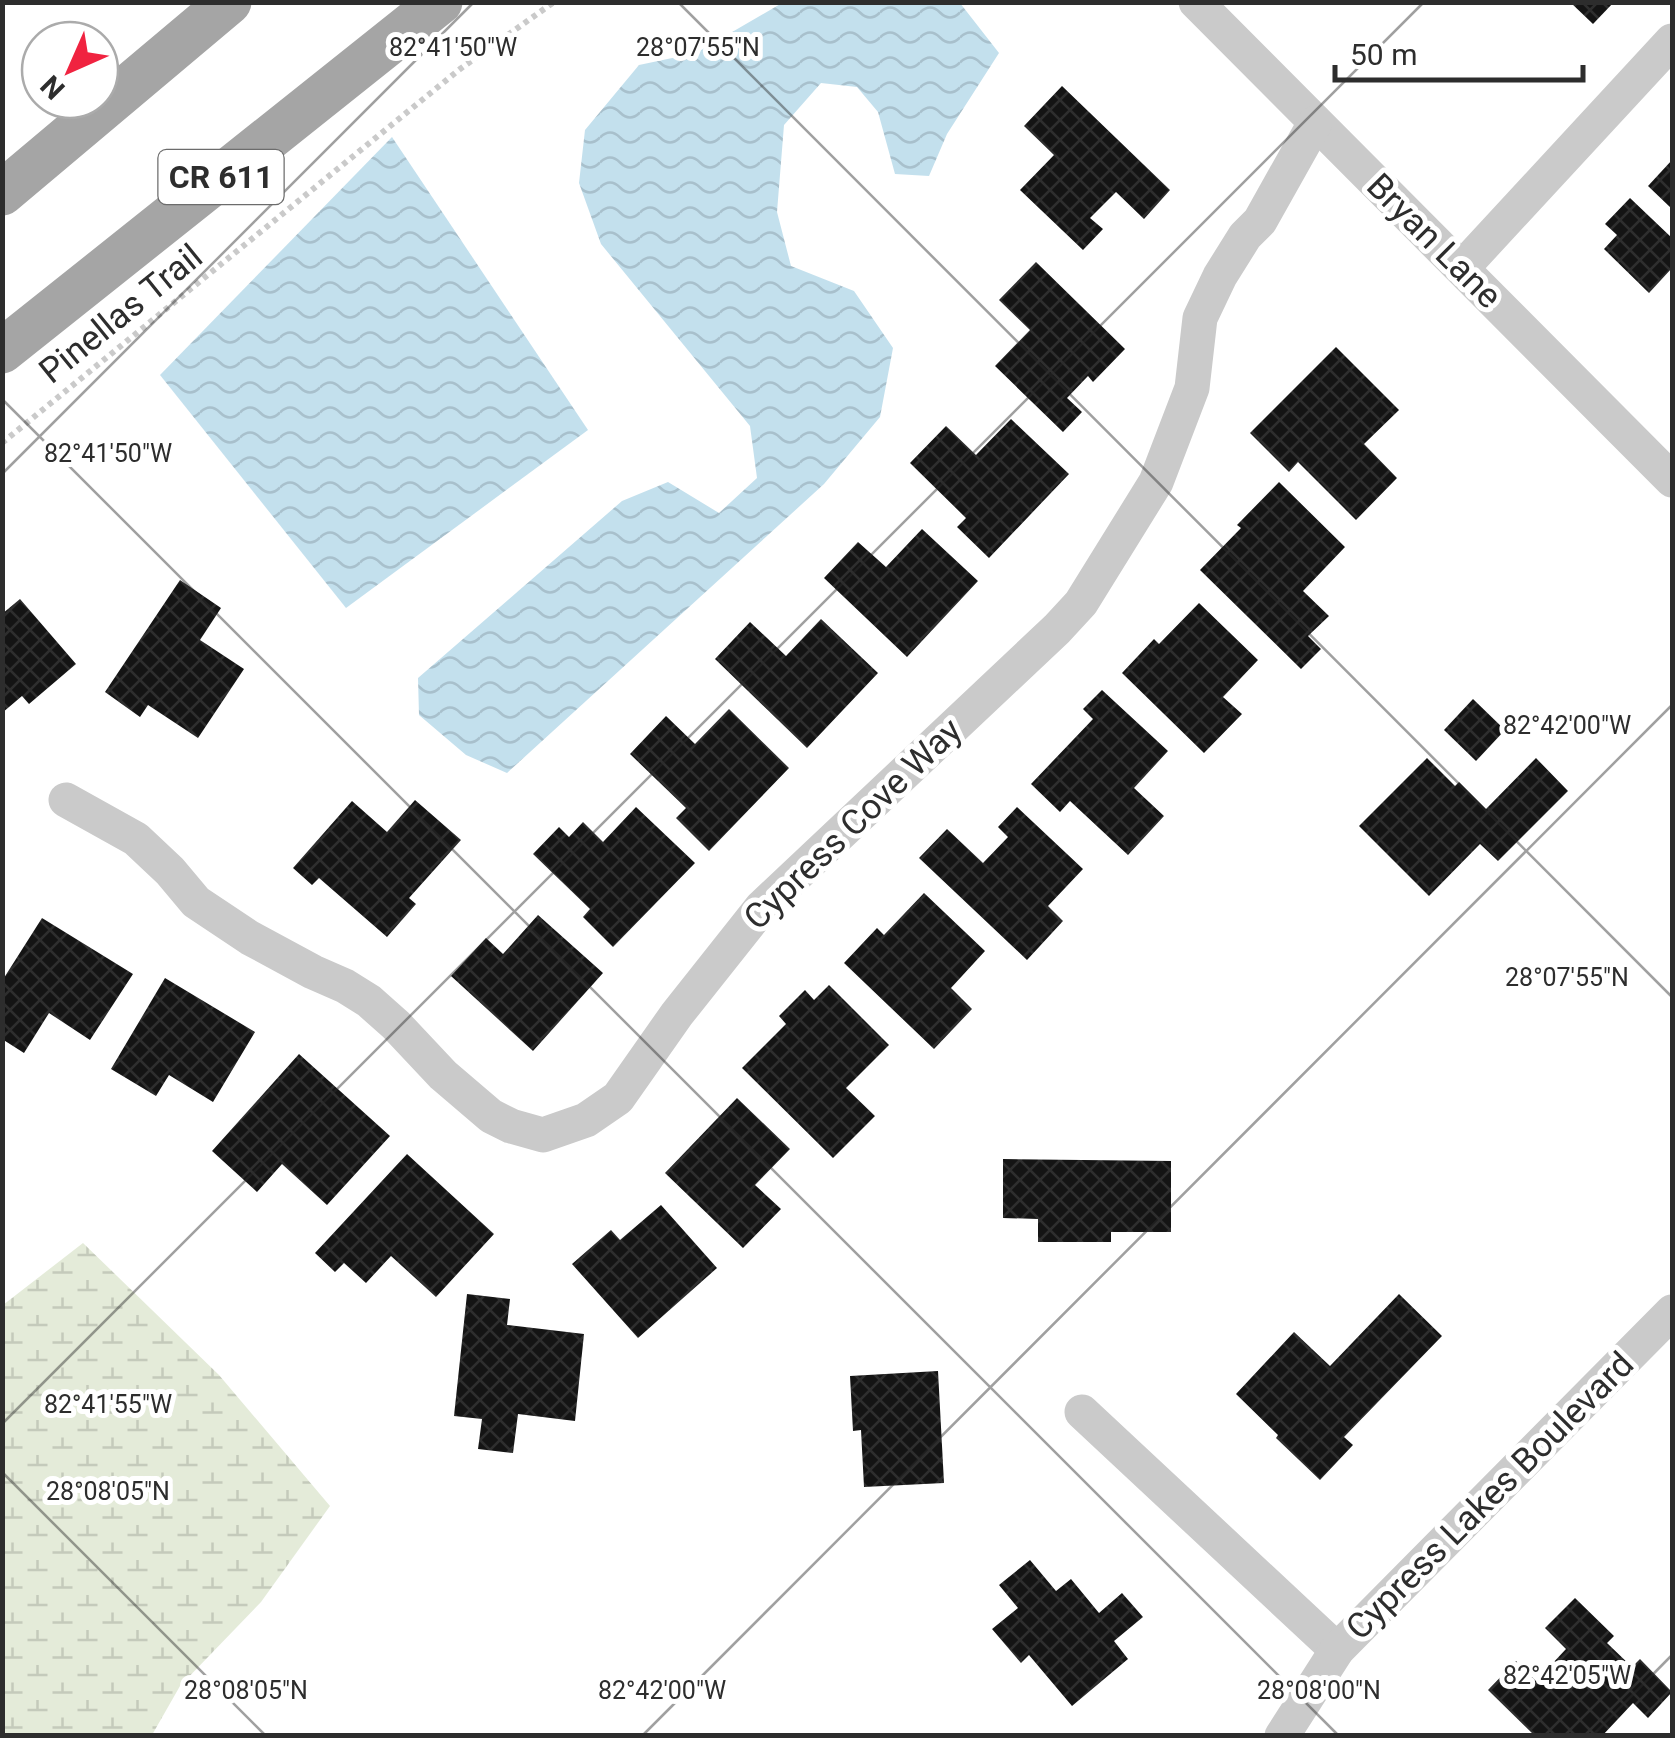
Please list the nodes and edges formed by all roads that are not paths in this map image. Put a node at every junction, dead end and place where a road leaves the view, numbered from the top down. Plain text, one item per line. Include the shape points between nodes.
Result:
1 (230, 2) edge
2 (440, 2) edge
3 (1196, 2) edge
4 (1672, 41) edge
5 (1314, 123) junction
6 (2, 194) edge
7 (1462, 268) junction
8 (2, 351) edge
9 (1670, 473) edge
10 (66, 800) dead end
11 (1672, 1312) edge
12 (1082, 1412) dead end
13 (1336, 1650) junction
14 (1282, 1736) edge

1 - 6 main road
2 - 8 main road, CR 611
3 - 5 street, Bryan Lane
4 - 7 street
5 - 7 street, Bryan Lane
5 - 10 street, Cypress Cove Way via 1260,221 1220,276 1200,318 1192,388 1156,482 1081,603 760,908 618,1098 586,1120 543,1135 491,1116 368,1001 250,938 196,902 136,839
7 - 9 street, Bryan Lane
11 - 13 street, Cypress Lakes Boulevard
12 - 13 street
13 - 14 street, Cypress Lakes Boulevard

